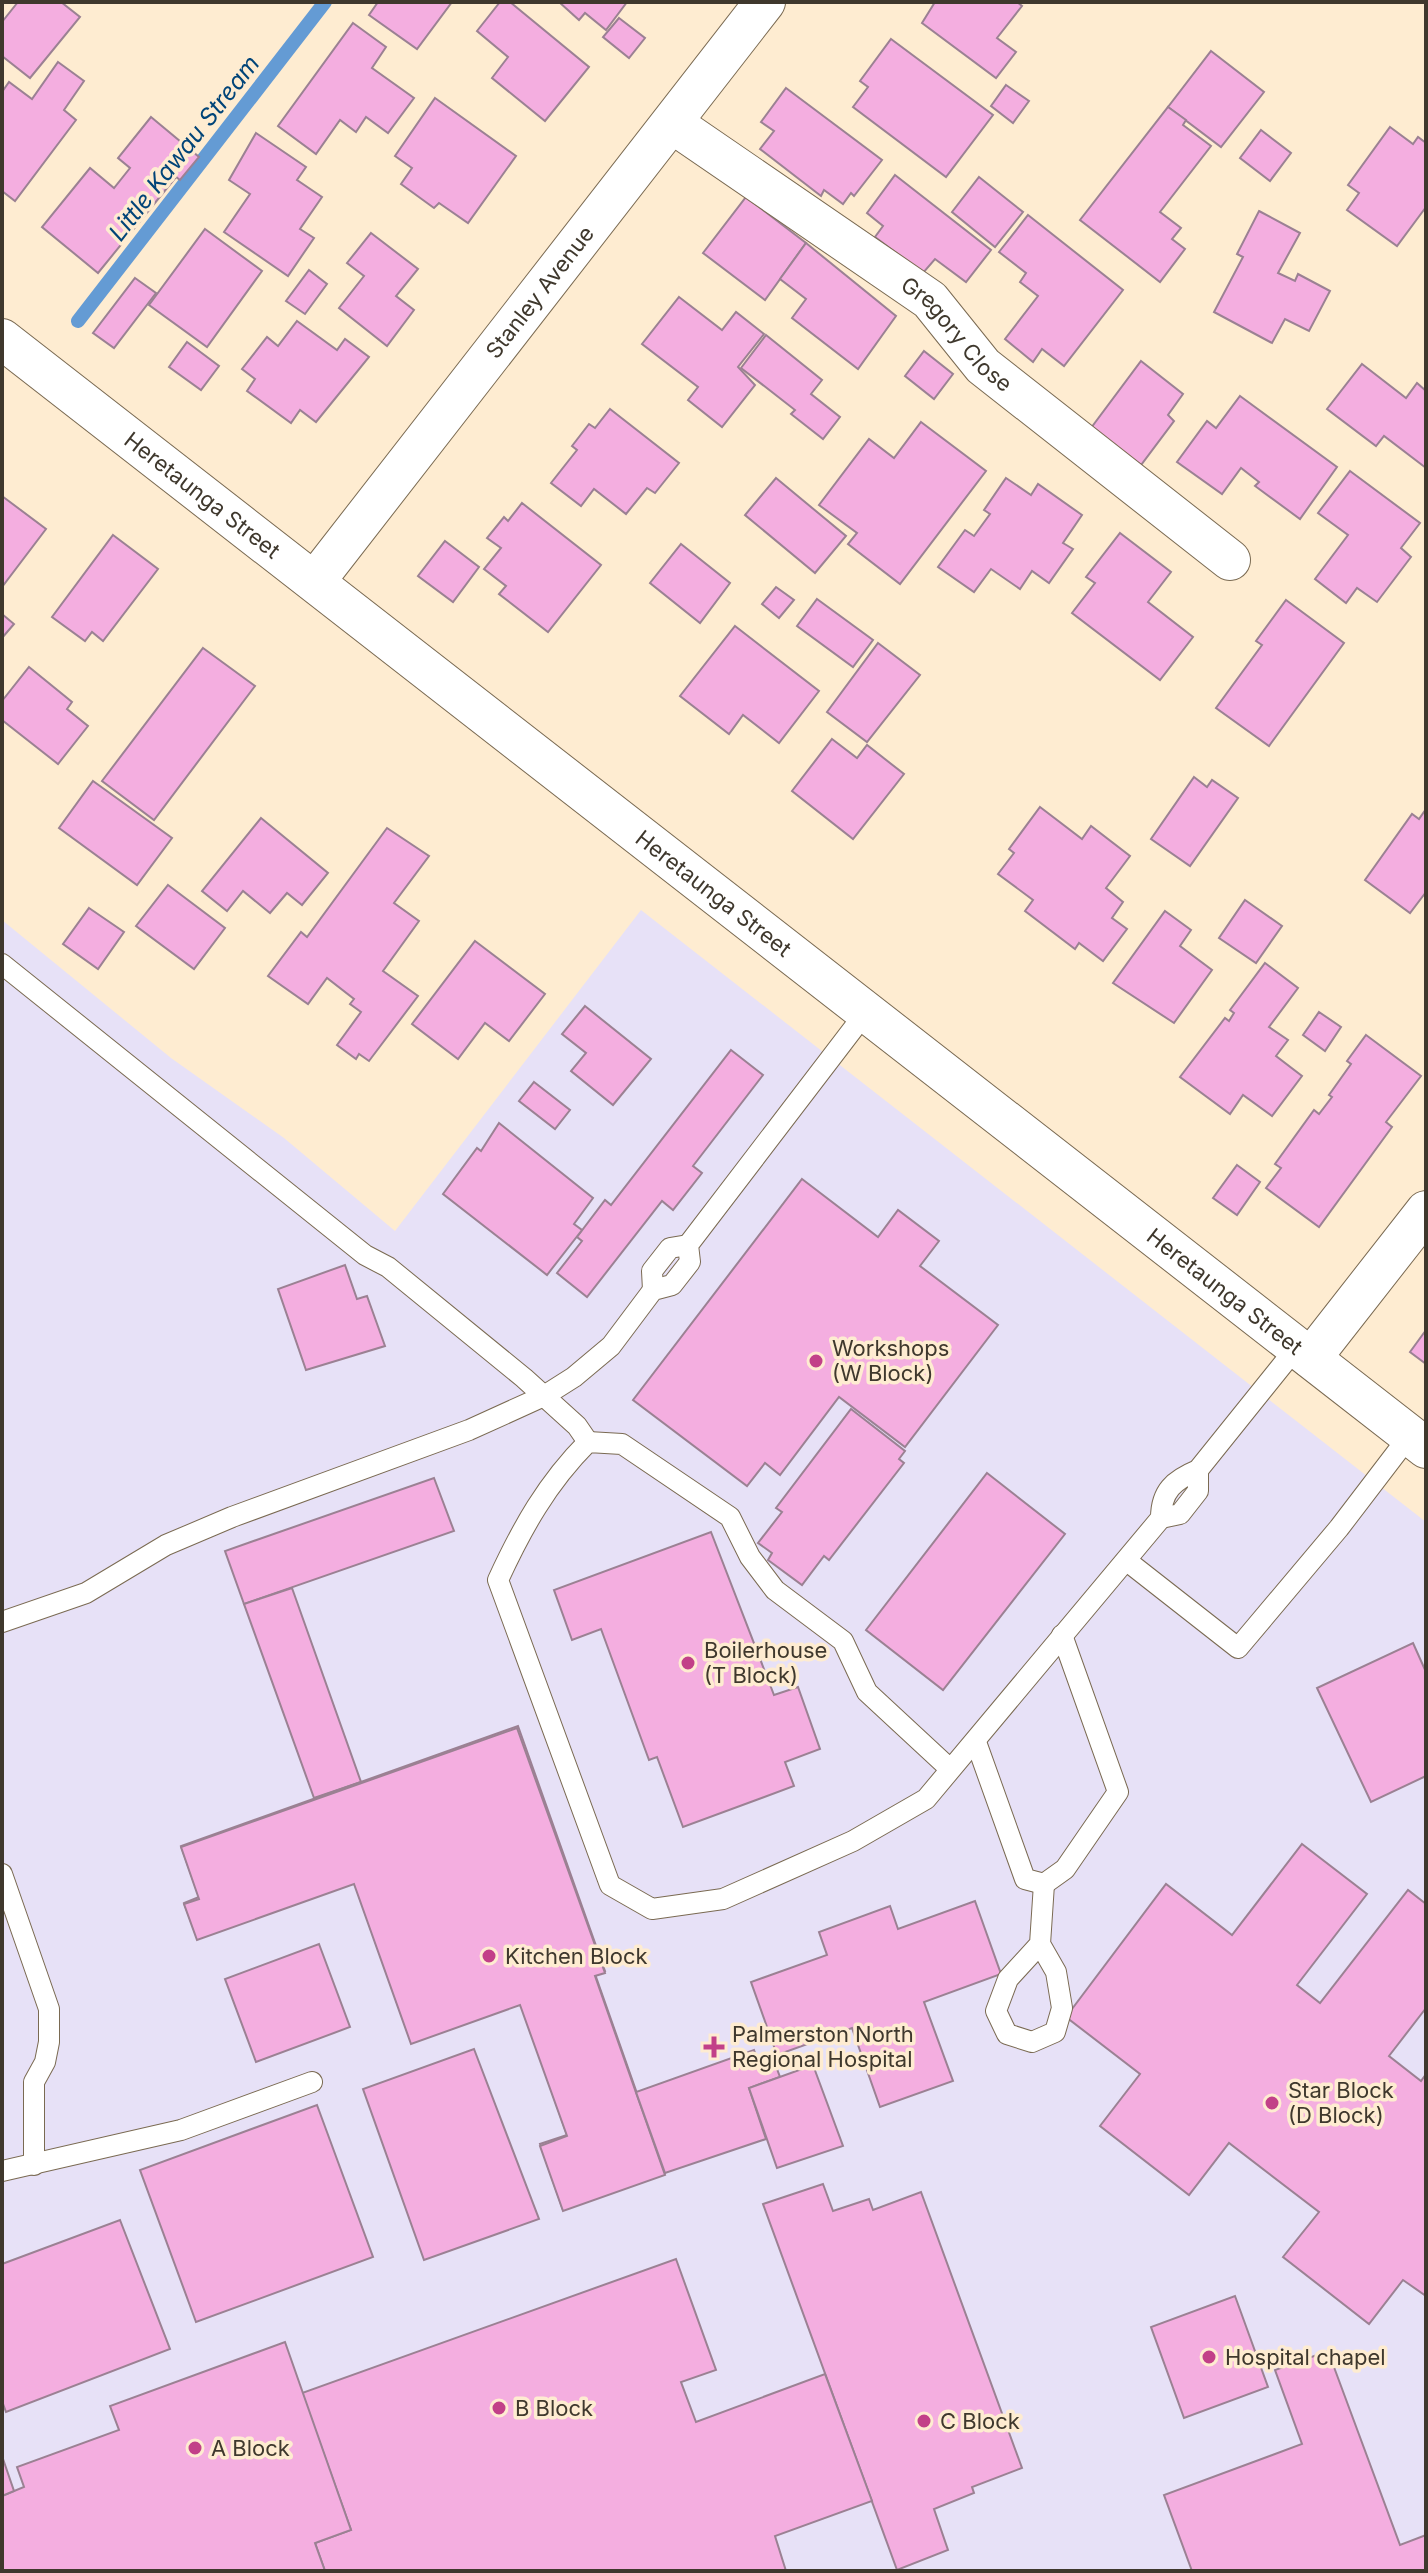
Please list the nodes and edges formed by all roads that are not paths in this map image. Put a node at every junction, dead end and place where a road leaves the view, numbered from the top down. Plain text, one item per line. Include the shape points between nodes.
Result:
1 (765, 2) edge
2 (672, 123) junction
3 (2, 339) edge
4 (1230, 560) dead end
5 (315, 581) junction
6 (2, 964) edge
7 (866, 1012) junction
8 (1426, 1211) edge
9 (1304, 1353) junction
10 (544, 1396) junction
11 (588, 1442) junction
12 (1418, 1442) edge
13 (1127, 1561) junction
14 (2, 1622) edge
15 (1062, 1635) junction
16 (976, 1742) junction
17 (949, 1768) junction
18 (2, 1874) edge
19 (1044, 1884) junction
20 (1040, 1944) dead end
21 (312, 2082) dead end
22 (34, 2165) junction
23 (2, 2171) edge

1 - 2 street, Stanley Avenue
2 - 4 street, Gregory Close via 930,300 983,366
2 - 5 street, Stanley Avenue
3 - 5 street, Heretaunga Street
5 - 7 street, Heretaunga Street
6 - 10 lane
7 - 9 street, Heretaunga Street
7 - 10 lane via 688,1245 670,1248 652,1271 653,1290 611,1346
8 - 9 street
9 - 12 street, Heretaunga Street
9 - 13 lane via 1198,1470 1178,1478 1161,1500 1161,1518
10 - 11 lane
10 - 14 lane via 469,1430 232,1517 166,1545 86,1593
11 - 17 lane via 622,1444 730,1517 775,1590 843,1641 867,1692
11 - 17 lane via 557,1473 524,1523 498,1580 610,1885 652,1909 723,1899 853,1841 914,1806 926,1799
12 - 13 lane via 1238,1648
13 - 15 lane
15 - 16 lane
15 - 19 lane via 1118,1792 1065,1869
16 - 17 lane
16 - 19 lane via 1025,1879
18 - 22 lane via 49,2009 45,2062 34,2082
19 - 20 lane
21 - 22 lane via 181,2130
22 - 23 lane

